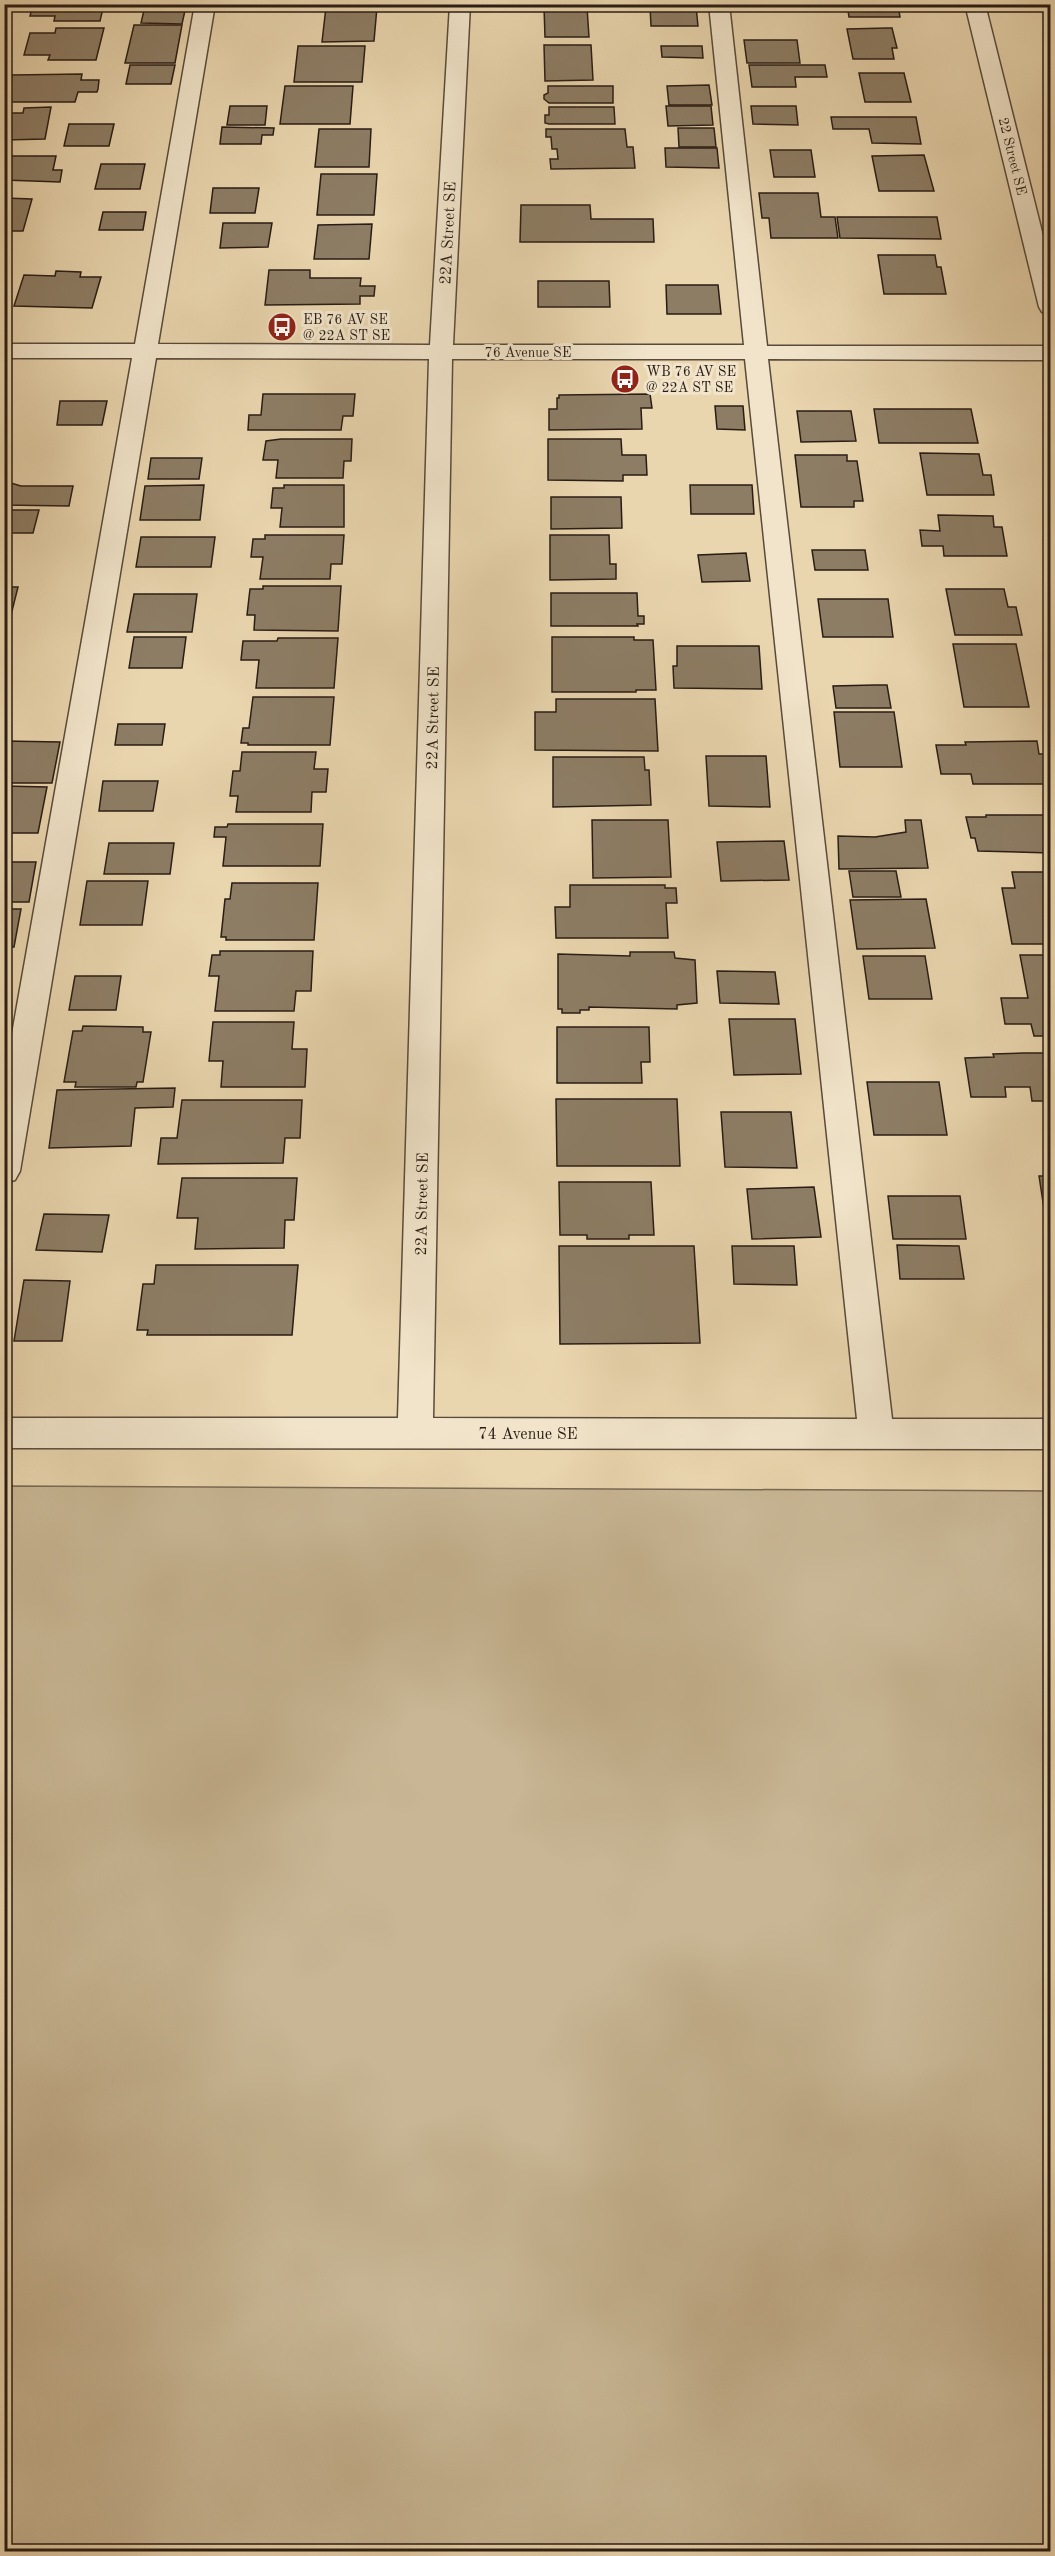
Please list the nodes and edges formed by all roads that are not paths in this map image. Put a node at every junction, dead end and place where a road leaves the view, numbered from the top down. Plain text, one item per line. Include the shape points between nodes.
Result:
1 (205, 4) edge
2 (460, 4) edge
3 (719, 4) edge
4 (975, 4) edge
5 (1050, 307) edge
6 (4, 351) edge
7 (144, 351) junction
8 (441, 352) junction
9 (756, 352) junction
10 (1050, 352) edge
11 (4, 1171) edge
12 (4, 1433) edge
13 (415, 1433) junction
14 (876, 1434) junction
15 (1050, 1434) edge

1 - 7 street
2 - 8 street, 22A Street SE
3 - 9 street
4 - 5 street, 22 Street SE
6 - 7 street, 76 Avenue SE
7 - 8 street, 76 Avenue SE
7 - 11 street
8 - 9 street, 76 Avenue SE
8 - 13 street, 22A Street SE
9 - 10 street, 76 Avenue SE
9 - 14 street
12 - 13 street, 74 Avenue SE
13 - 14 street, 74 Avenue SE
14 - 15 street, 74 Avenue SE

